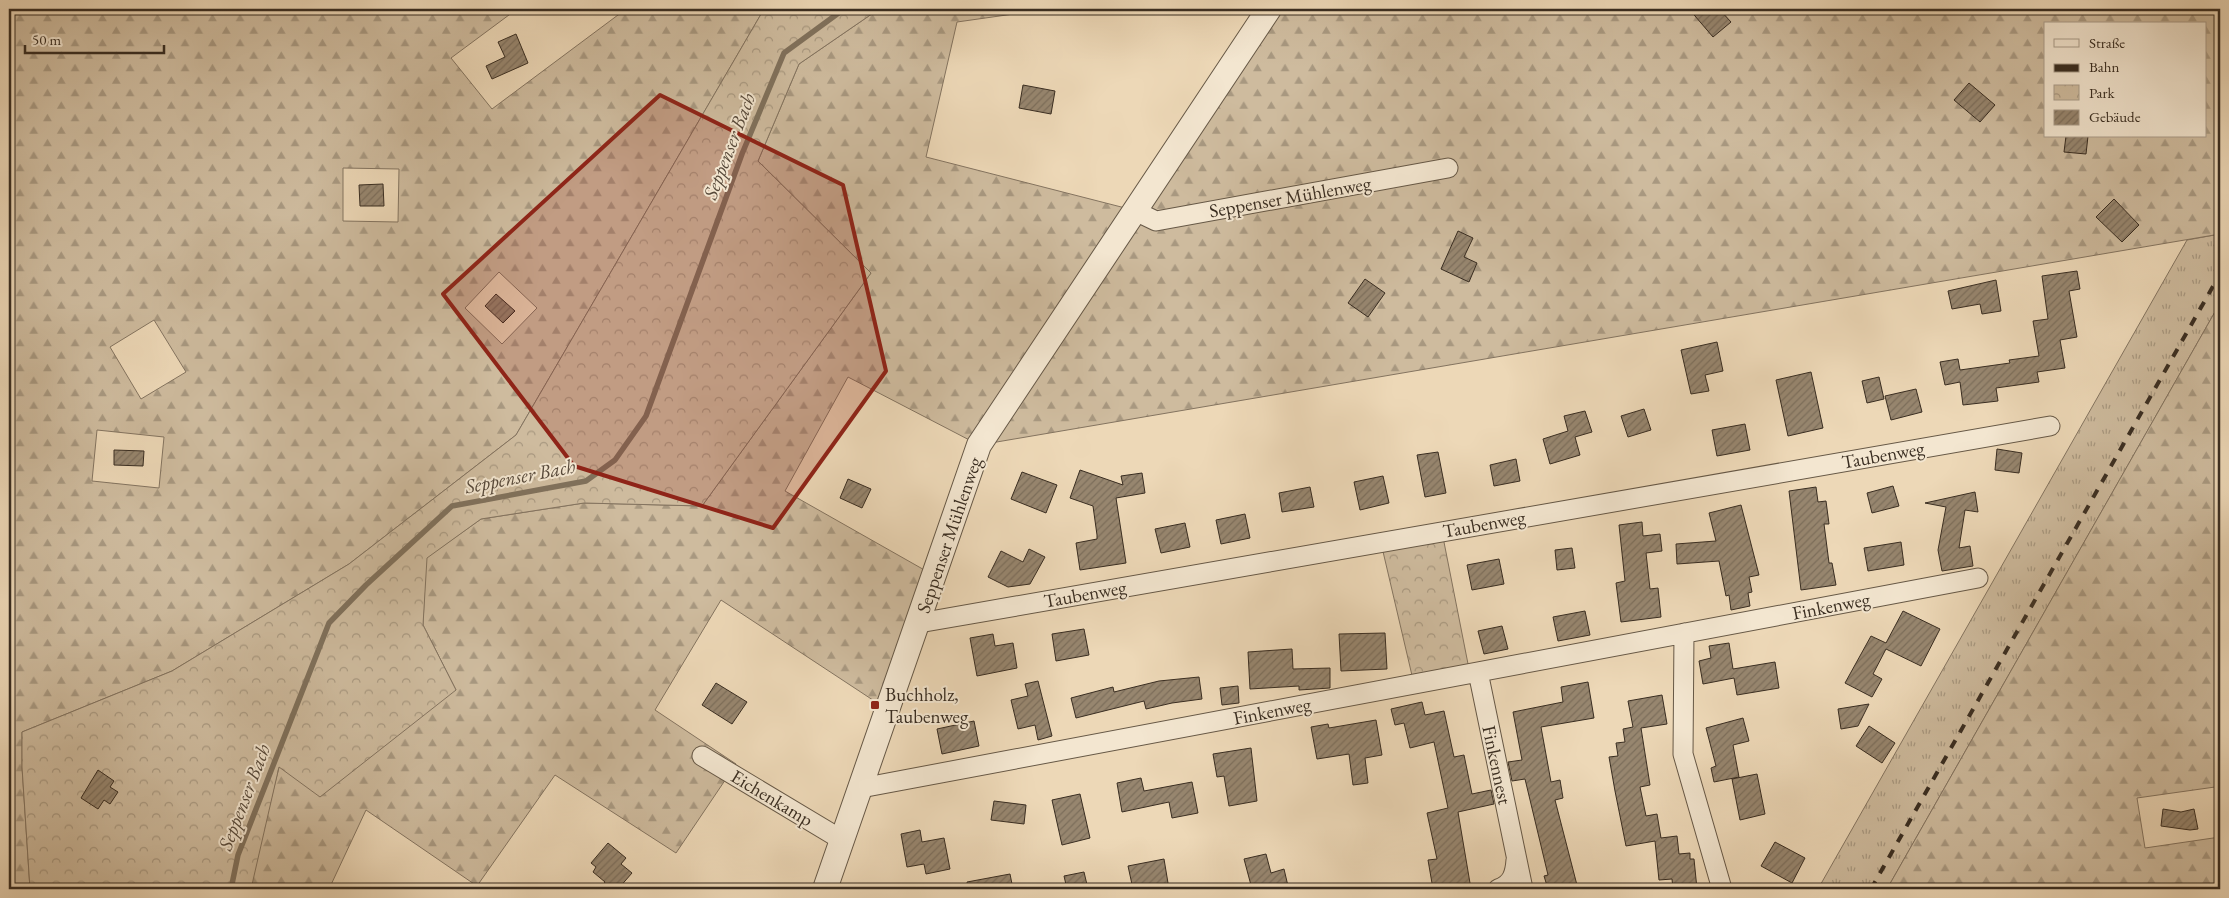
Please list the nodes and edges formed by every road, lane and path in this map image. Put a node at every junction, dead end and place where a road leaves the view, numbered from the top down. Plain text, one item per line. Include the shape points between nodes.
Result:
1 (1269, 9) edge
2 (1448, 168) dead end
3 (1133, 210) junction
4 (2050, 426) dead end
5 (1978, 578) dead end
6 (919, 623) junction
7 (1684, 633) junction
8 (1478, 672) junction
9 (702, 756) dead end
10 (861, 788) junction
11 (842, 840) junction
12 (1516, 859) junction
13 (825, 889) edge
14 (1498, 889) edge
15 (1523, 889) edge
16 (1722, 889) edge

1 - 3 street, Seppenser Mühlenweg
2 - 3 street, Seppenser Mühlenweg via 1156,221
3 - 6 street, Seppenser Mühlenweg via 979,445
4 - 6 street, Taubenweg
5 - 7 street, Finkenweg
6 - 10 street, Seppenser Mühlenweg
7 - 8 street, Finkenweg
7 - 16 street via 1683,754
8 - 10 street, Finkenweg
8 - 12 street, Finkennest
9 - 11 street, Eichenkamp
10 - 11 street, Seppenser Mühlenweg
11 - 13 street, Seppenser Mühlenweg
12 - 14 street, Finkennest via 1512,879
12 - 15 street, Finkennest

